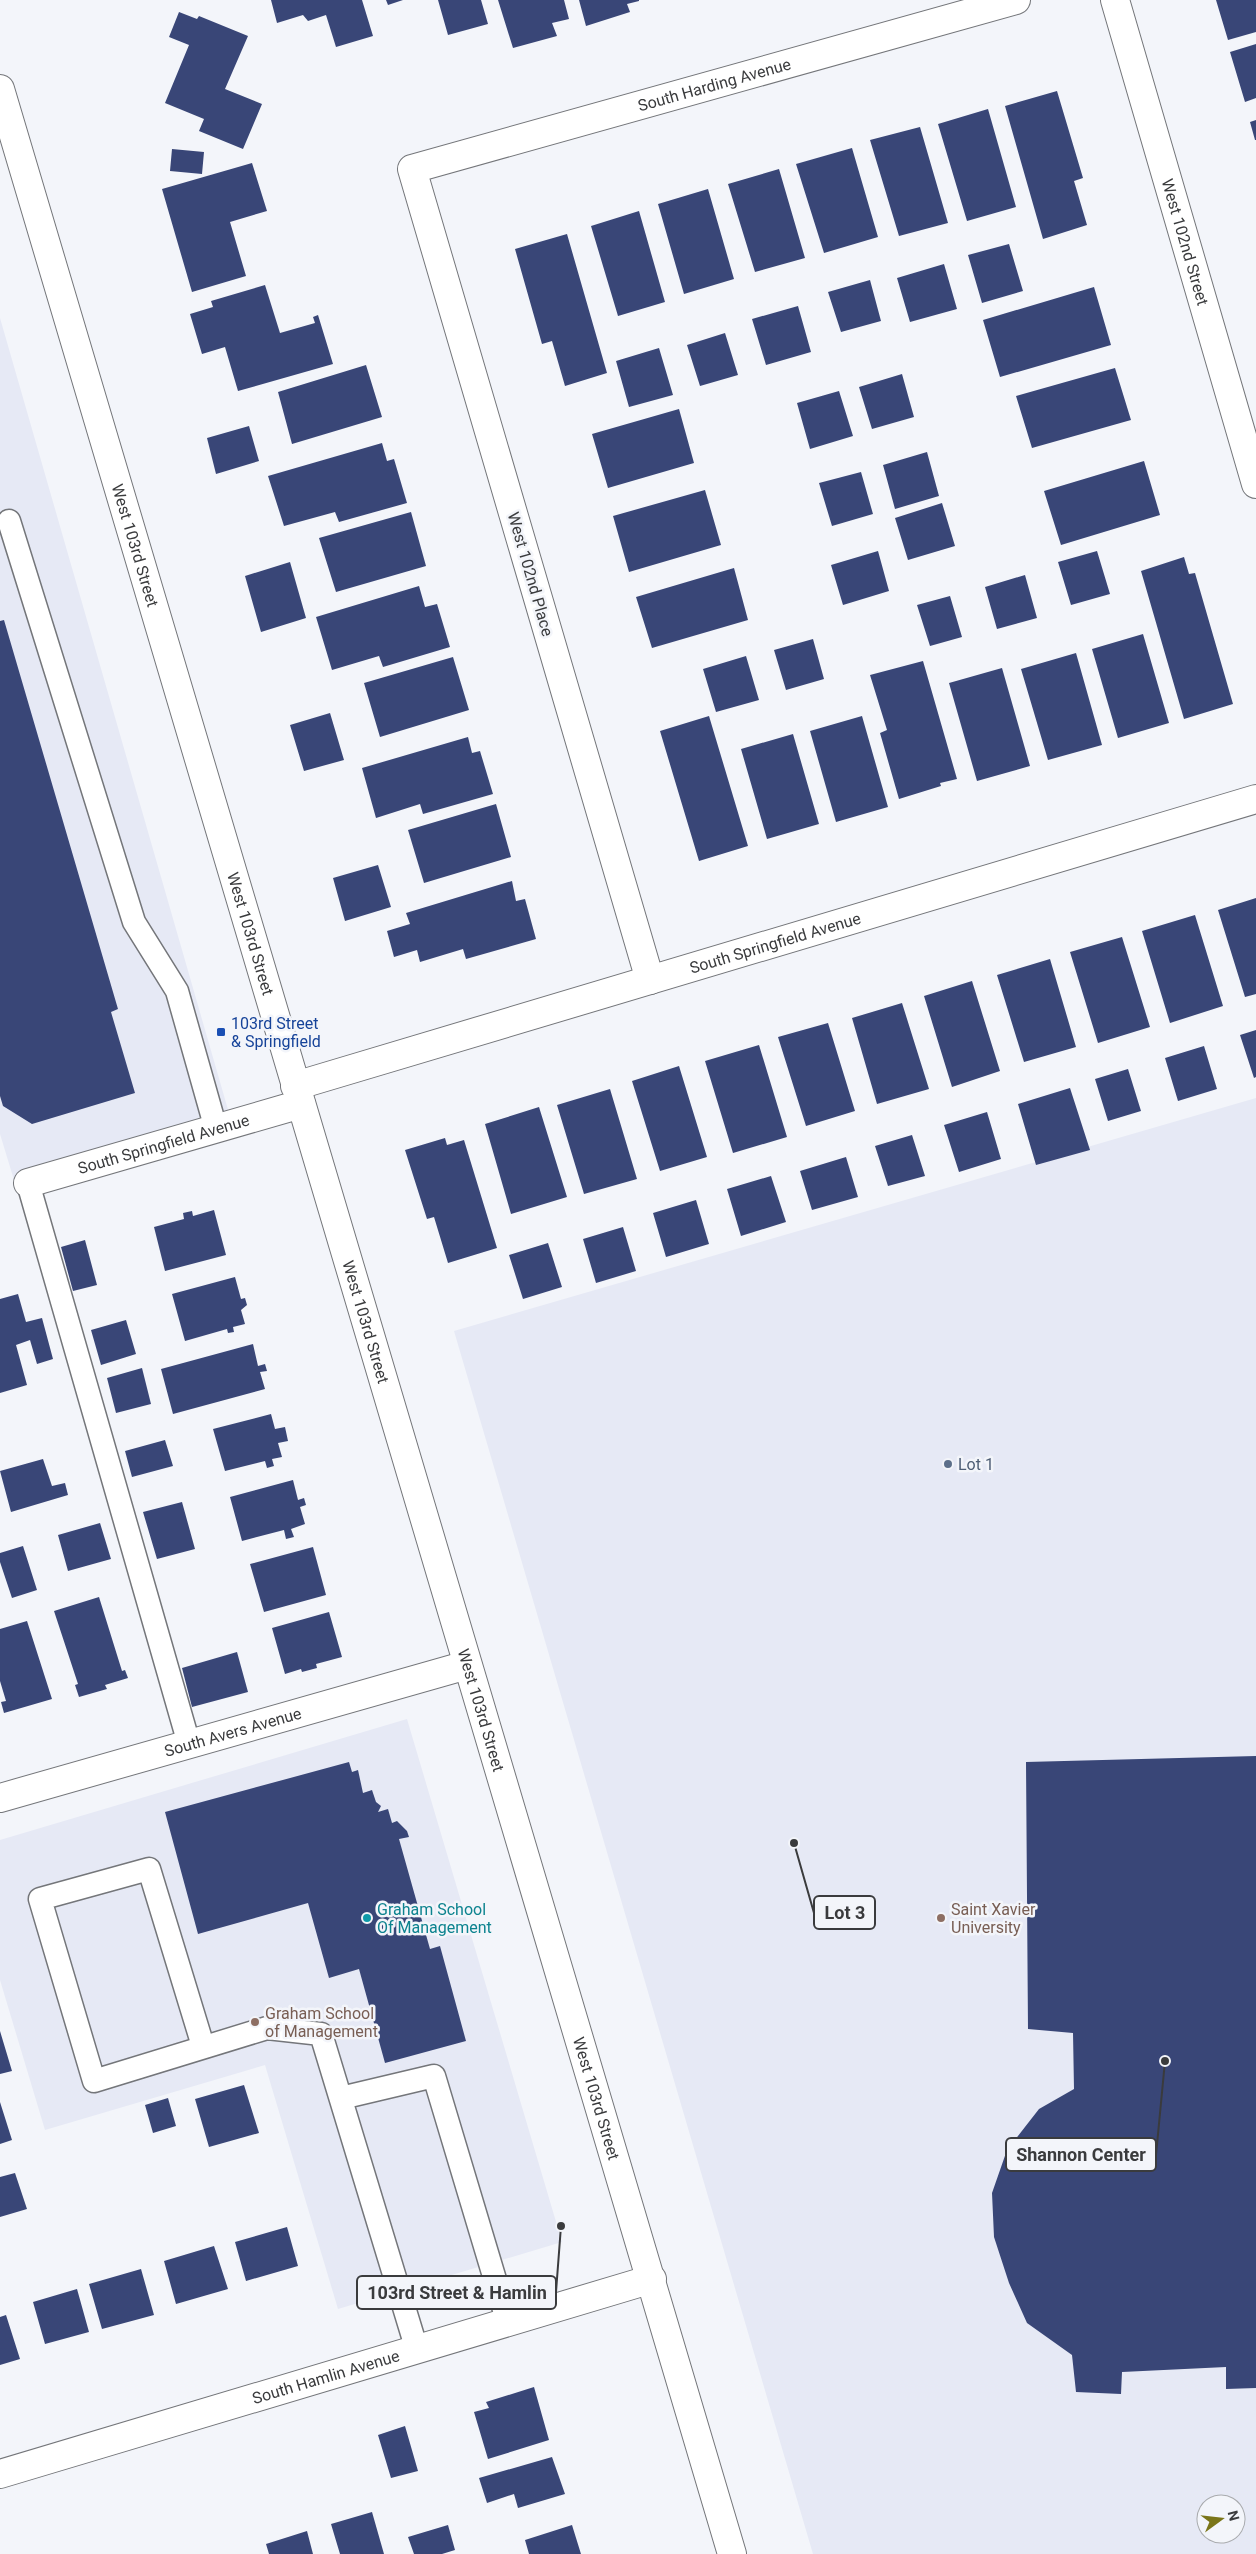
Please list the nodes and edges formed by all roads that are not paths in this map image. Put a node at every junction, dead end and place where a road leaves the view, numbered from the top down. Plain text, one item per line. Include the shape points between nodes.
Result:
1 (1016, 0) edge
2 (1115, 0) edge
3 (0, 89) edge
4 (412, 169) joint
5 (1256, 484) edge
6 (10, 521) dead end
7 (1256, 799) edge
8 (650, 980) junction
9 (298, 1095) junction
10 (216, 1129) junction
11 (28, 1183) joint
12 (467, 1665) junction
13 (189, 1744) junction
14 (0, 1798) edge
15 (203, 2046) junction
16 (341, 2098) junction
17 (652, 2279) junction
18 (508, 2323) junction
19 (417, 2350) junction
20 (0, 2474) edge
21 (732, 2554) edge

1 - 4 street, South Harding Avenue
2 - 5 street, West 102nd Street
3 - 9 street, West 103rd Street
4 - 8 street, West 102nd Place
6 - 10 lane via 134,922 177,991
7 - 8 street, South Springfield Avenue
8 - 9 street, South Springfield Avenue
9 - 10 street, South Springfield Avenue
9 - 12 street, West 103rd Street
10 - 11 street, South Springfield Avenue
11 - 13 lane
12 - 13 street, South Avers Avenue
12 - 17 street, West 103rd Street
13 - 14 street, South Avers Avenue
15 - 15 lane via 94,2081 40,1899 148,1869
15 - 16 lane via 267,2028 321,2034
16 - 18 lane via 434,2076
16 - 19 lane
17 - 18 street, South Hamlin Avenue
17 - 21 street, West 103rd Street
18 - 19 street, South Hamlin Avenue
19 - 20 street, South Hamlin Avenue

